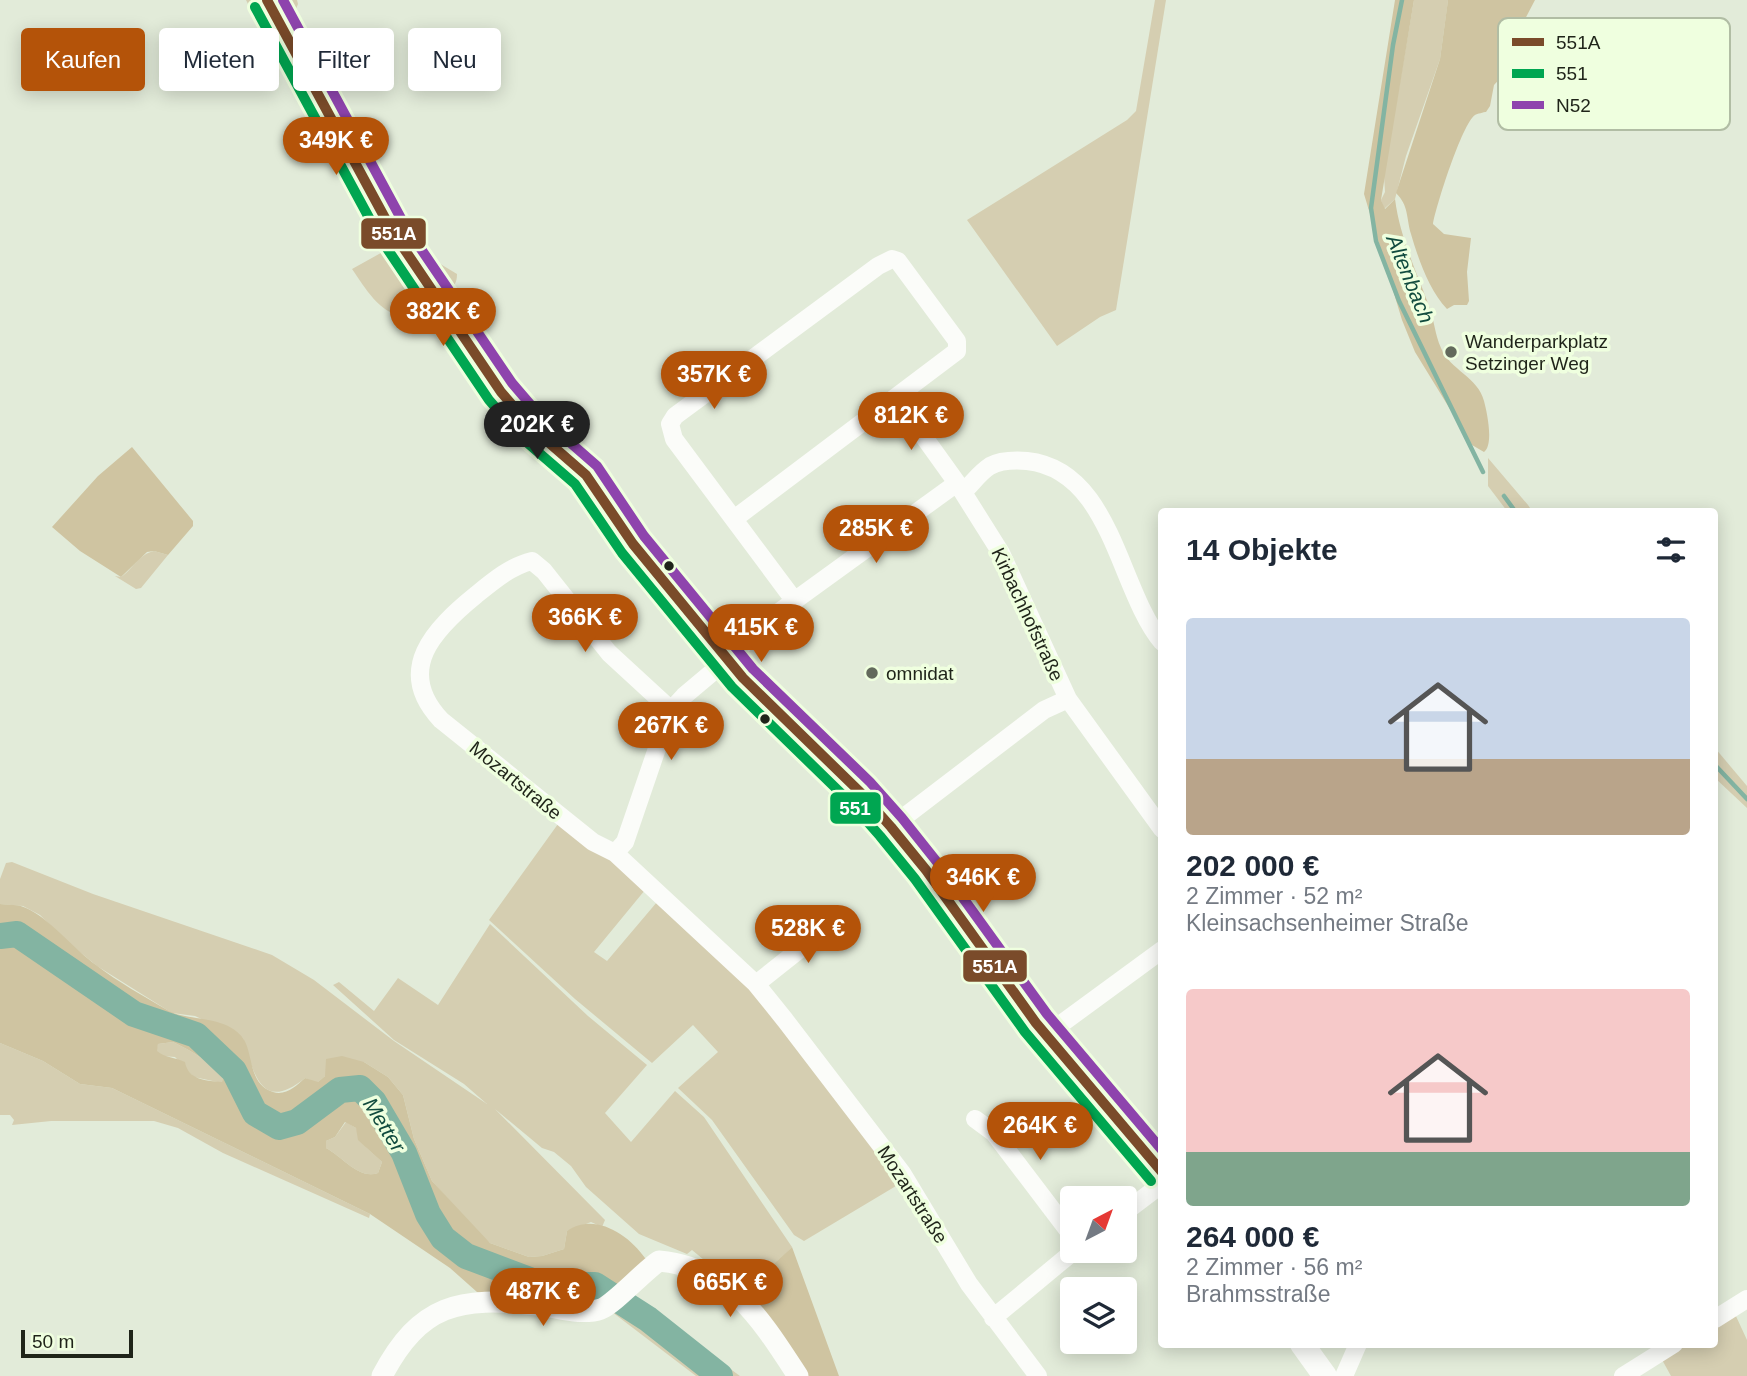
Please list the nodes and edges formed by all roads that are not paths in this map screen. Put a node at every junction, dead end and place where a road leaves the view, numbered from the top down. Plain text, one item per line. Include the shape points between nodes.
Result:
1 (267, 0) edge
2 (896, 398) junction
3 (960, 487) junction
4 (734, 519) junction
5 (794, 600) junction
6 (1158, 636) edge
7 (728, 659) junction
8 (1068, 698) junction
9 (671, 710) junction
10 (1155, 803) edge
11 (891, 827) junction
12 (615, 853) junction
13 (838, 919) dead end
14 (1158, 953) edge
15 (756, 984) junction
16 (1046, 1035) junction
17 (975, 1119) dead end
18 (1158, 1167) edge
19 (1158, 1187) edge
20 (1138, 1202) edge
21 (1060, 1220) edge
22 (1060, 1263) edge
23 (1747, 1299) edge
24 (1718, 1317) edge
25 (993, 1318) junction
26 (1305, 1348) edge
27 (1356, 1348) edge
28 (1668, 1348) edge
29 (382, 1376) edge
30 (799, 1376) edge
31 (1038, 1376) edge
32 (1325, 1376) edge
33 (1344, 1376) edge
34 (1623, 1376) edge

1 - 7 main road via 392,231 501,392 532,428 586,475 633,544
2 - 3 street, Kirbachhofstraße
2 - 4 street
2 - 4 street via 958,348 903,267 892,259 672,419 674,439
3 - 5 street
3 - 6 street via 999,462 1033,462 1067,477 1104,524
3 - 8 street, Kirbachhofstraße via 1007,565
4 - 5 street
5 - 7 street
7 - 9 street
7 - 11 main road
8 - 10 street, Kirbachhofstraße
8 - 11 street via 1044,710
9 - 12 street via 625,842
9 - 12 street, Mozartstraße via 615,660 532,561 519,564 490,584 439,627 426,648 420,673 427,705 499,768 593,842
11 - 16 main road
12 - 15 street, Mozartstraße
13 - 15 street
14 - 16 street
15 - 25 street, Mozartstraße via 902,1173
16 - 18 main road
17 - 21 street via 995,1133
19 - 20 street
22 - 25 street
23 - 24 street
25 - 31 street, Mozartstraße
26 - 32 main road
27 - 33 street
28 - 34 street
29 - 30 street via 408,1334 447,1307 470,1303 538,1305 563,1311 602,1309 659,1261 683,1263 716,1279 753,1312

